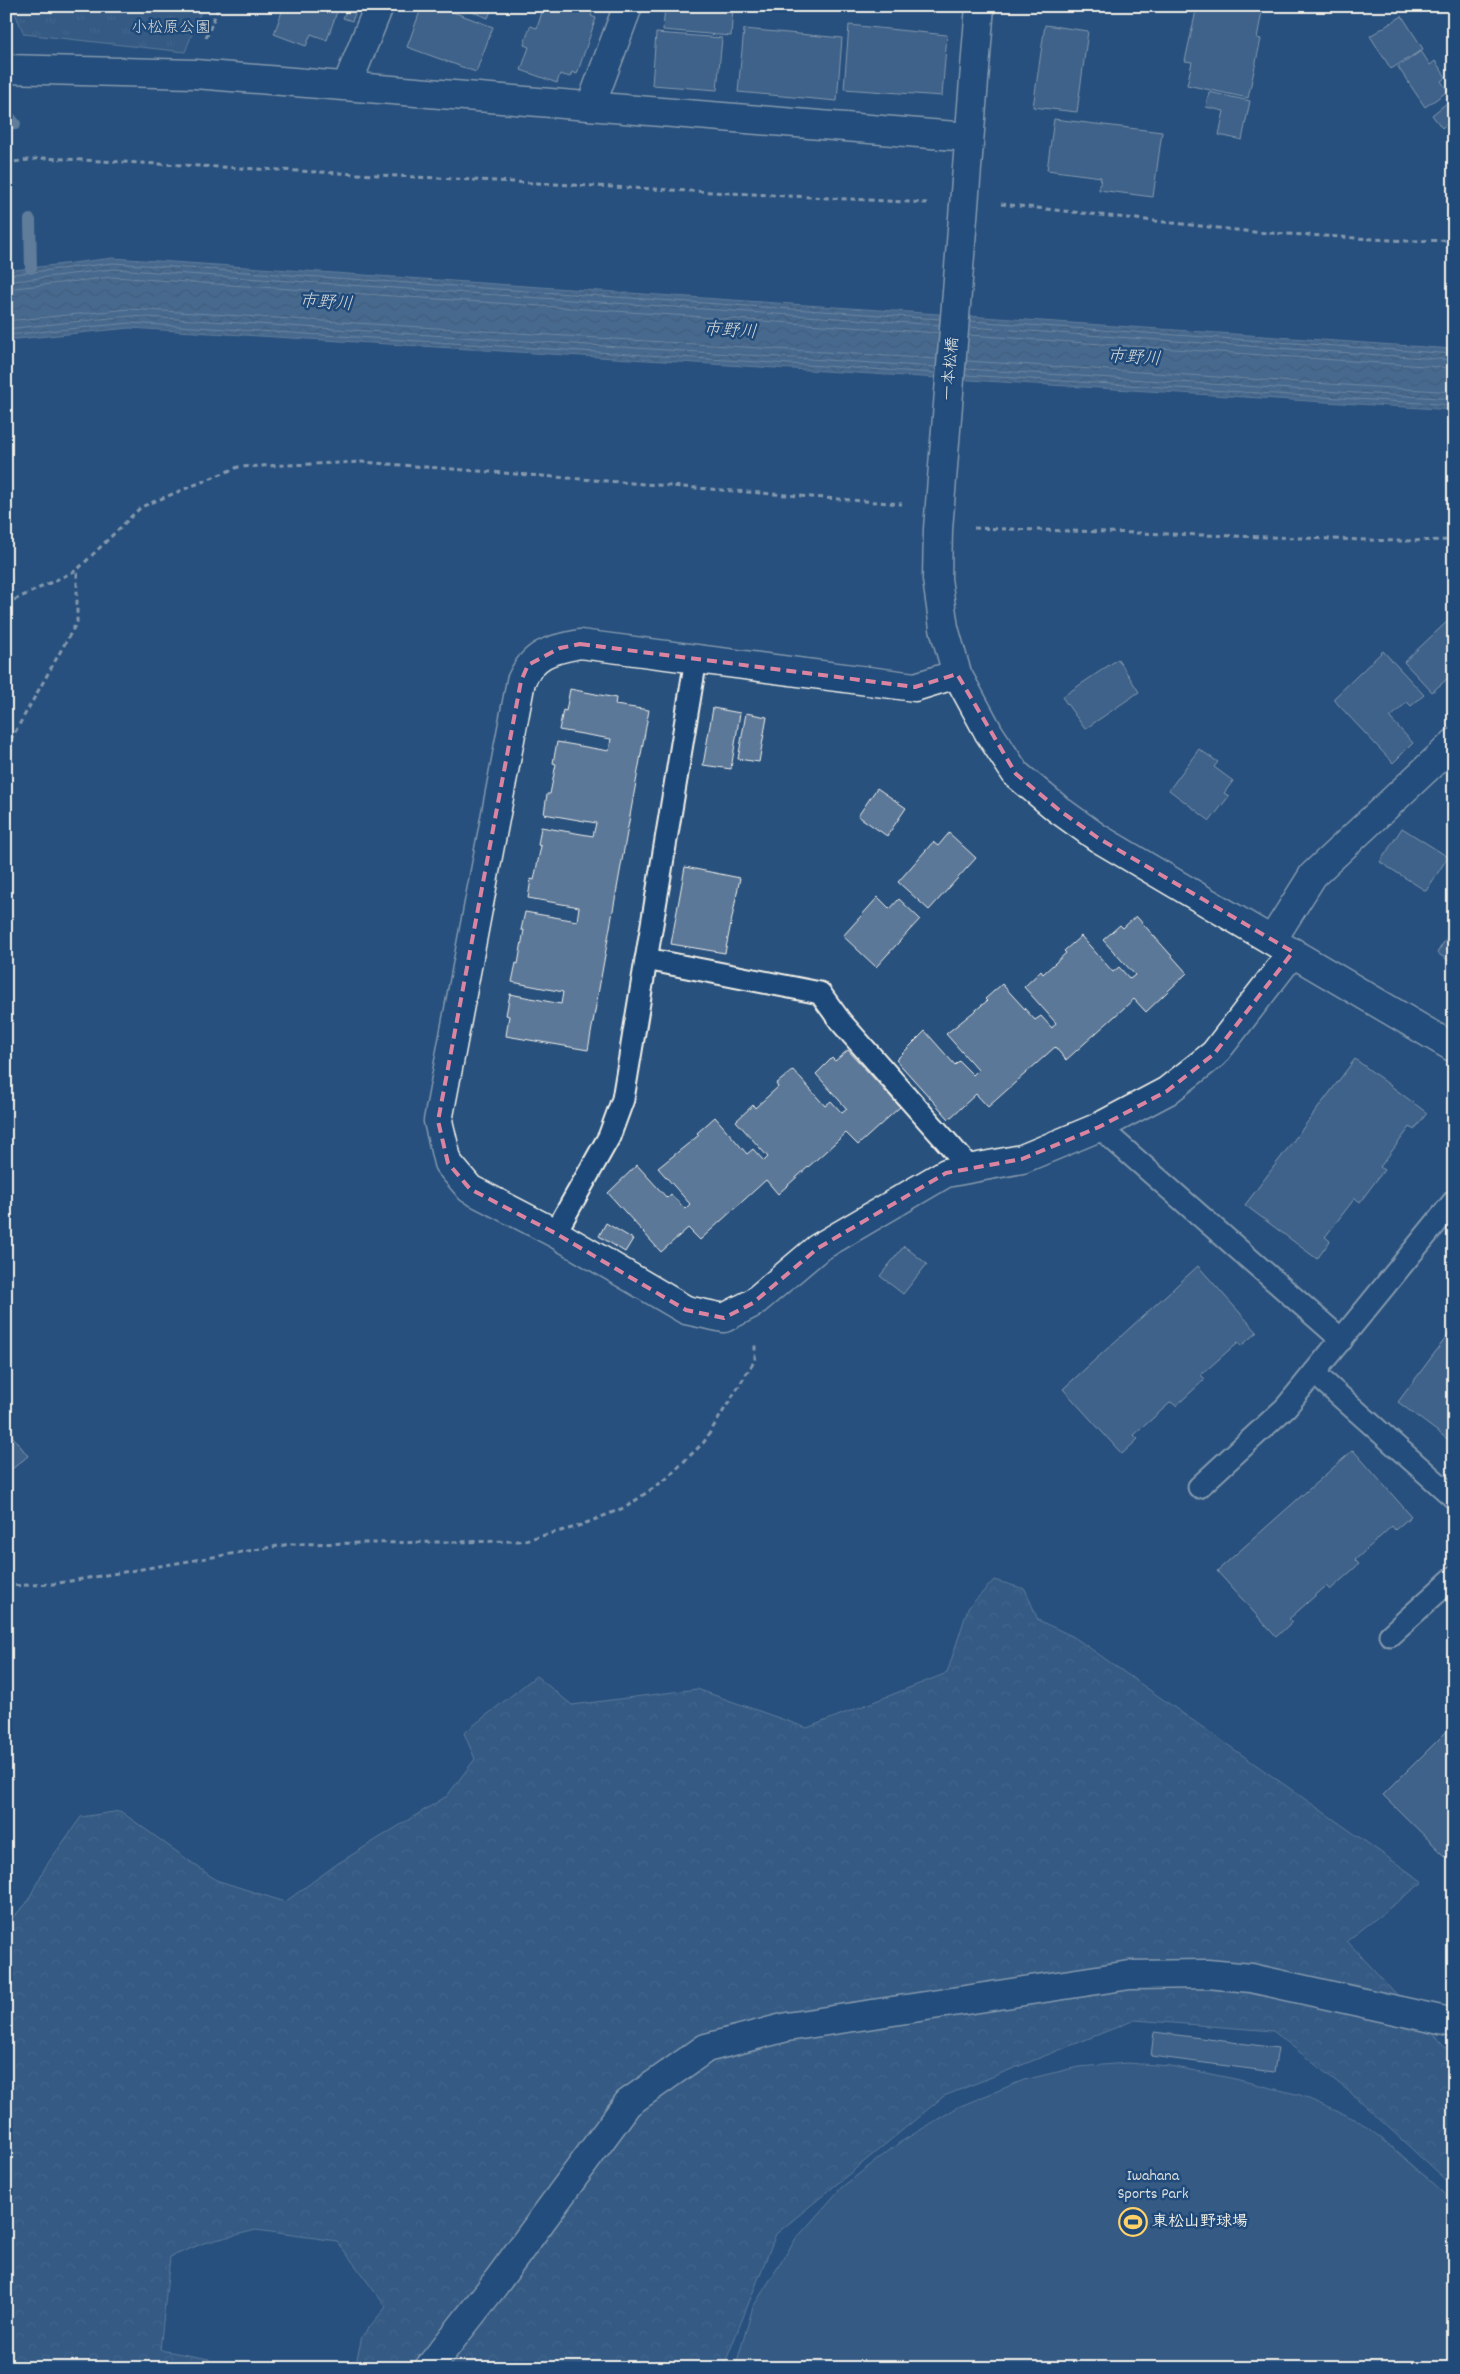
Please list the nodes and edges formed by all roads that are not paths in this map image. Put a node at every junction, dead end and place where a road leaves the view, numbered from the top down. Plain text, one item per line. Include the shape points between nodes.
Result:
1 (379, 6) edge
2 (628, 6) edge
3 (980, 6) edge
4 (6, 69) edge
5 (347, 85) junction
6 (591, 105) junction
7 (968, 137) junction
8 (696, 659) junction
9 (957, 674) junction
10 (1454, 743) edge
11 (1282, 946) junction
12 (646, 959) junction
13 (1454, 1048) edge
14 (1099, 1127) junction
15 (970, 1168) junction
16 (1454, 1201) edge
17 (556, 1233) junction
18 (1342, 1340) junction
19 (1314, 1374) junction
20 (1199, 1487) dead end
21 (1454, 1498) edge
22 (1454, 1576) edge
23 (1390, 1635) dead end
24 (1454, 2023) edge
25 (429, 2368) edge

1 - 5 street
2 - 6 street
3 - 7 street, 一本松橋
4 - 5 street via 195,74
5 - 6 street
6 - 7 street
7 - 9 street, 一本松橋 via 939,518 938,579 944,628
8 - 9 street via 915,687
8 - 12 lane
8 - 17 street via 580,644 542,654 528,665 521,681 438,1121 448,1163 470,1189
9 - 11 street, 一本松橋 via 1016,774 1058,810 1098,838
10 - 11 street via 1312,875
11 - 13 street, 一本松橋
11 - 14 street via 1214,1054 1167,1091
12 - 15 lane via 820,993 841,1022
12 - 17 lane via 623,1099 609,1137
14 - 15 street via 1022,1159
14 - 18 lane
15 - 17 street via 946,1173 818,1248 753,1303 724,1318 686,1310
16 - 18 lane
18 - 19 lane
19 - 20 lane via 1286,1407
19 - 21 lane
22 - 23 lane
24 - 25 street via 1251,1978 1207,1974 1130,1975 787,2027 706,2048 628,2103

